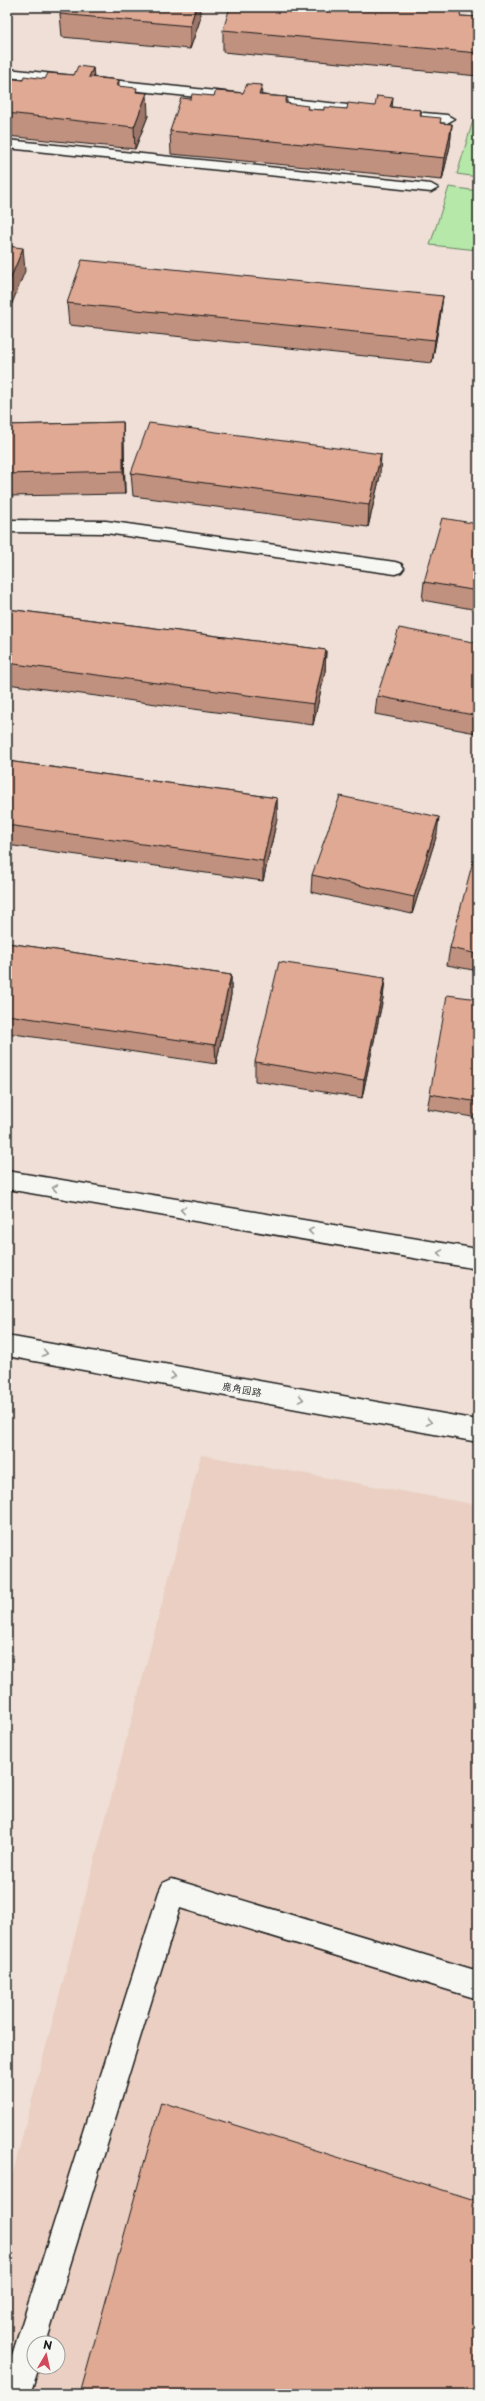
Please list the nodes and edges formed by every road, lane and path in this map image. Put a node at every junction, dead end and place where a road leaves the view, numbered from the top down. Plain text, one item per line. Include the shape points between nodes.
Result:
1 (7, 73) edge
2 (447, 119) dead end
3 (7, 144) edge
4 (431, 188) dead end
5 (7, 526) edge
6 (395, 568) dead end
7 (7, 1180) edge
8 (478, 1259) edge
9 (7, 1346) edge
10 (478, 1431) edge
11 (478, 1985) edge
12 (15, 2394) edge

1 - 2 street
3 - 4 street
5 - 6 street via 106,527
8 -> 7 street
9 -> 10 street, 鹿角园路
11 - 12 street via 172,1892

